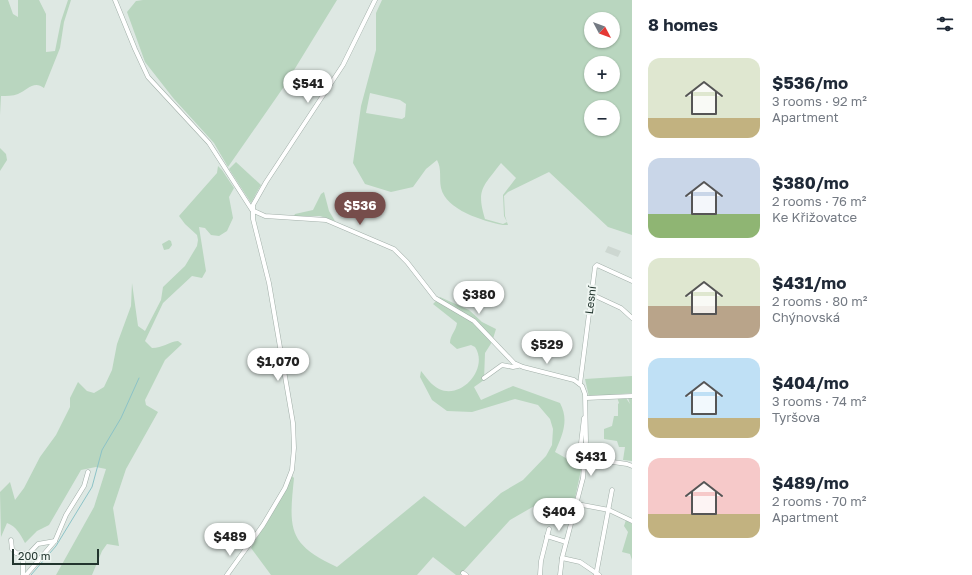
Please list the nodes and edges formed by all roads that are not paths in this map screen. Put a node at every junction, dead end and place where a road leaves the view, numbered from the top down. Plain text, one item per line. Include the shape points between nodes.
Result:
1 (115, 0) edge
2 (375, 0) edge
3 (252, 210) junction
4 (632, 281) edge
5 (591, 294) junction
6 (632, 318) edge
7 (518, 366) junction
8 (484, 378) dead end
9 (580, 384) junction
10 (632, 396) edge
11 (586, 398) junction
12 (586, 417) junction
13 (585, 458) junction
14 (572, 461) dead end
15 (632, 466) edge
16 (88, 472) dead end
17 (612, 490) dead end
18 (577, 504) junction
19 (609, 510) junction
20 (632, 521) edge
21 (549, 529) dead end
22 (547, 536) junction
23 (11, 540) dead end
24 (56, 541) junction
25 (566, 542) junction
26 (29, 554) junction
27 (562, 558) junction
28 (597, 574) edge
29 (25, 575) edge
30 (227, 575) edge
31 (540, 575) edge
32 (560, 575) edge

1 - 3 street via 148,77 212,147
2 - 3 street via 343,65 266,182
3 - 7 street via 265,216 326,220 394,249 435,298 474,321
3 - 30 street via 269,283 293,423 294,448 292,470 285,488 263,525
4 - 5 street, Lesní via 597,265 594,267
5 - 6 street via 621,308
5 - 9 street, Lesní
7 - 8 street via 502,365
7 - 9 street via 570,378
9 - 11 street
10 - 11 street
11 - 12 street
12 - 13 street
12 - 14 street via 580,447
13 - 15 street
13 - 18 street
16 - 24 street via 84,486 66,515
17 - 19 street
18 - 19 street
18 - 25 street
19 - 20 street
19 - 28 street
21 - 22 street
22 - 25 street
22 - 31 street
23 - 26 street via 12,549 16,553
24 - 26 street via 38,544
24 - 29 street
25 - 27 street
26 - 29 street via 23,560
27 - 28 street via 580,562
27 - 32 street

